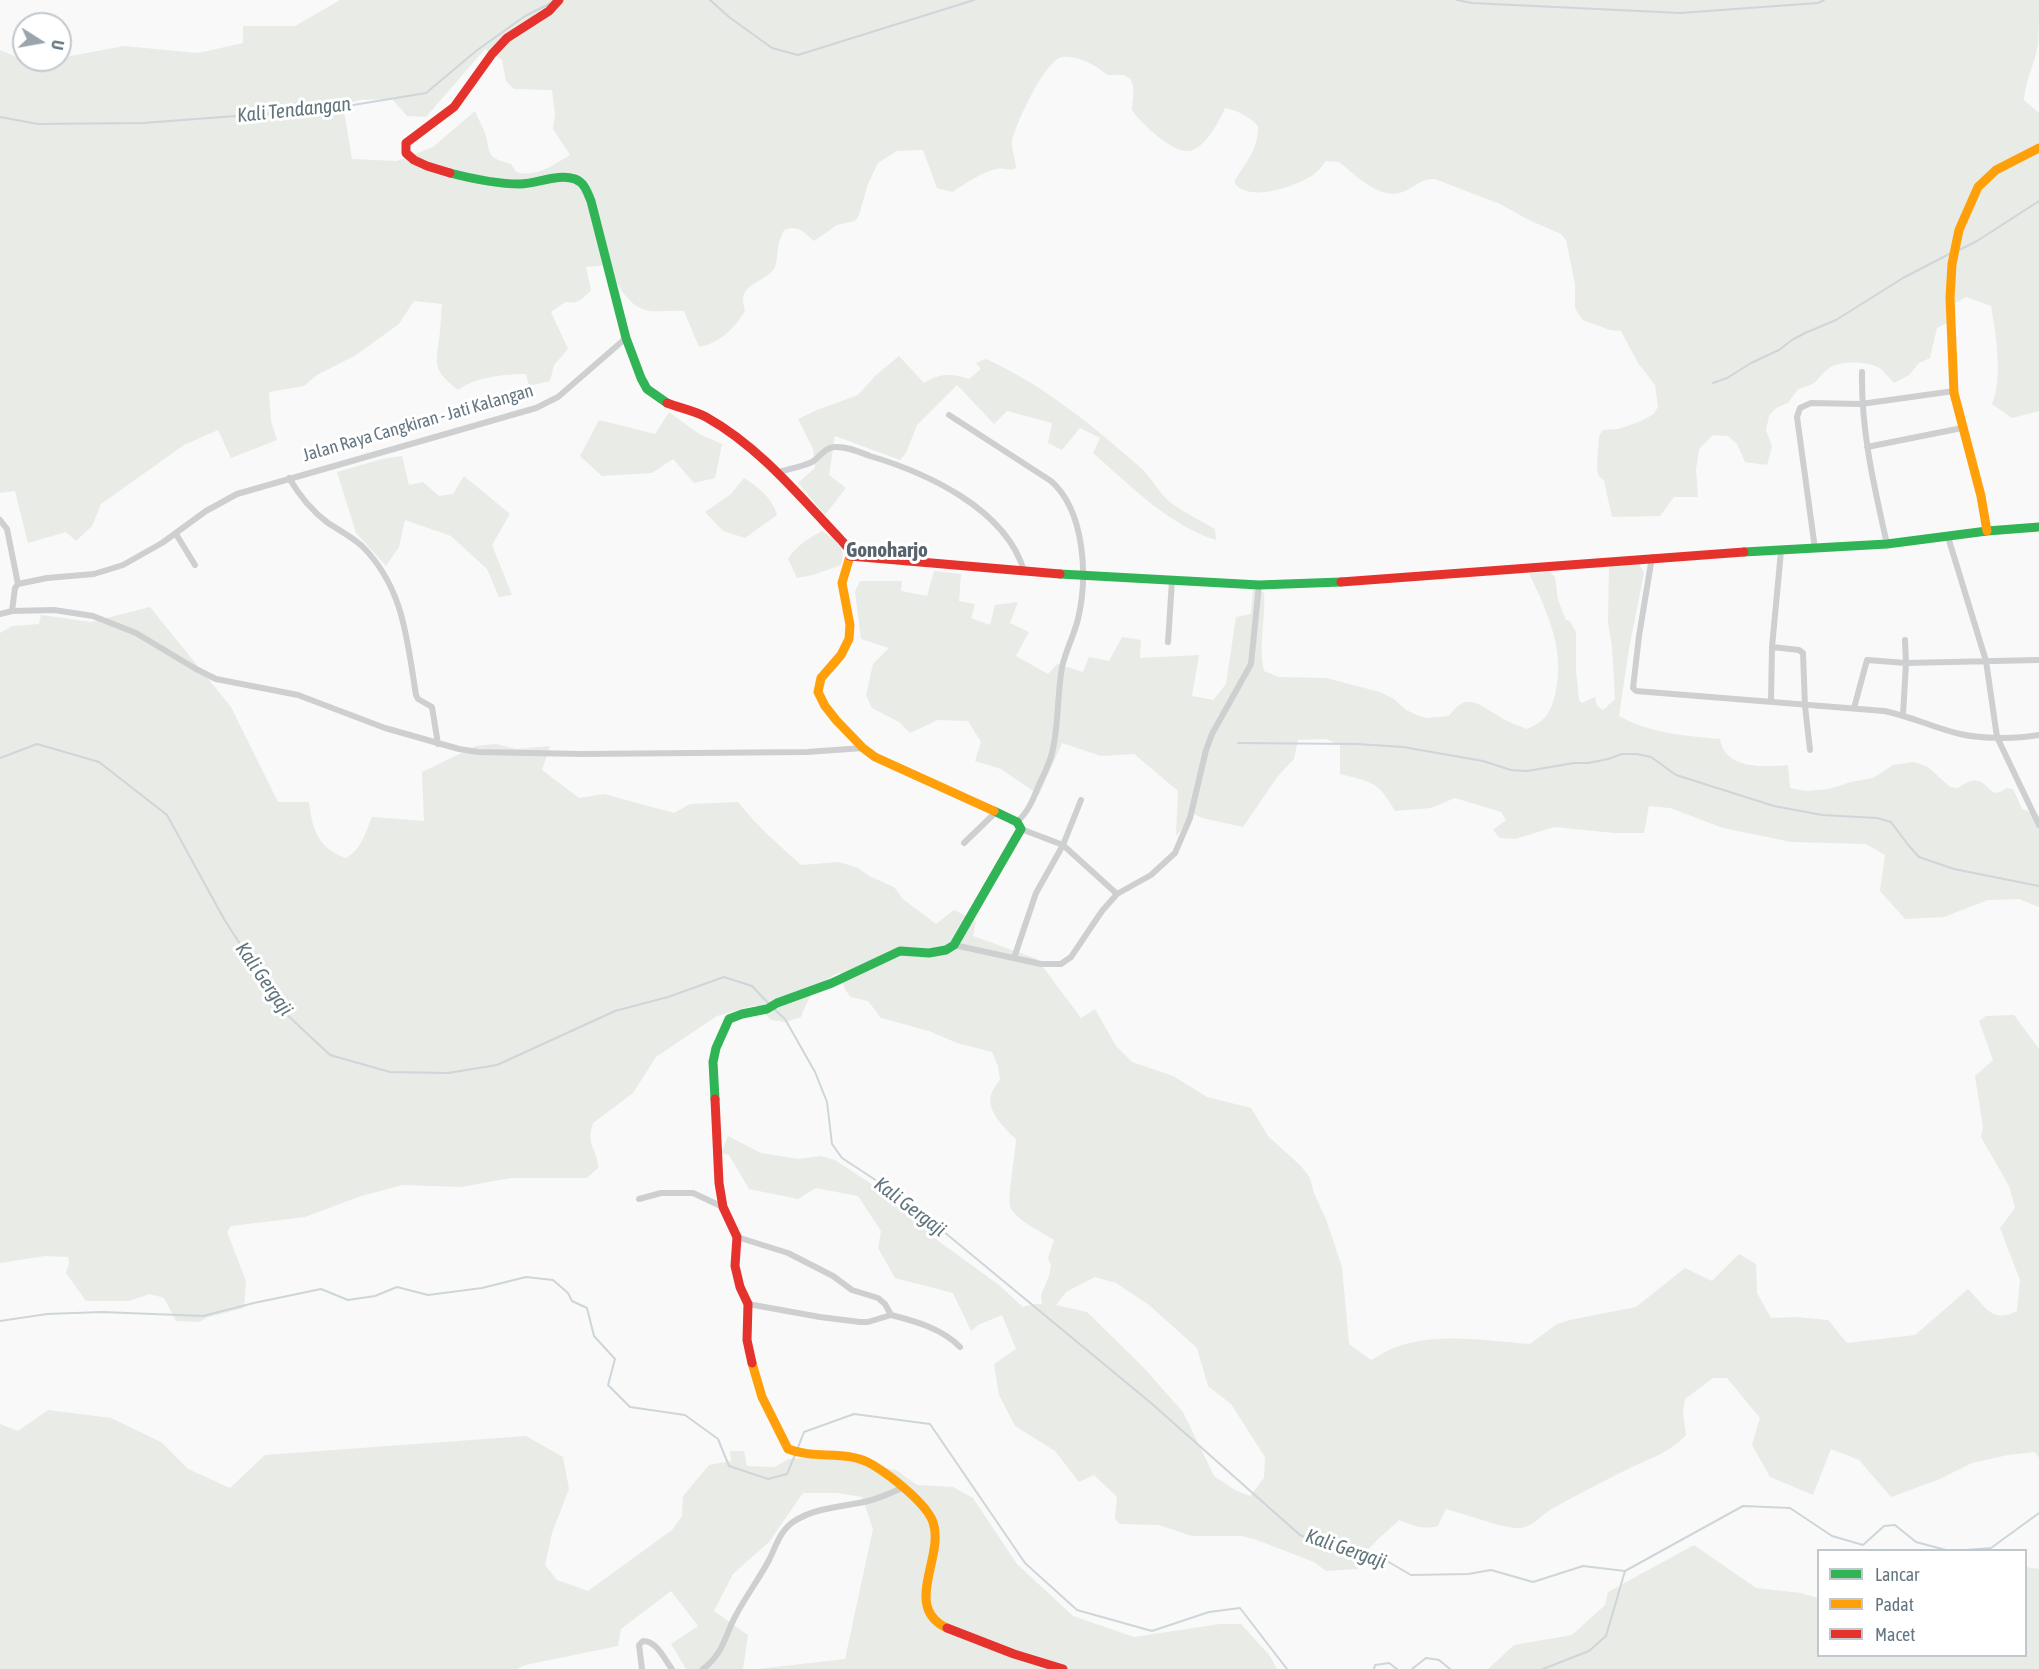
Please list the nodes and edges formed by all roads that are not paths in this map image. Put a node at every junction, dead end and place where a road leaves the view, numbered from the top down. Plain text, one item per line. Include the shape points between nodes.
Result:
1 (558, 2) edge
2 (2039, 148) edge
3 (626, 338) junction
4 (1862, 372) dead end
5 (1954, 391) junction
6 (1861, 404) junction
7 (949, 415) dead end
8 (1962, 428) junction
9 (1867, 447) junction
10 (776, 473) junction
11 (289, 478) junction
12 (0, 520) edge
13 (2039, 527) edge
14 (1987, 531) junction
15 (176, 534) junction
16 (1948, 537) junction
17 (1887, 544) junction
18 (1815, 549) junction
19 (1780, 551) junction
20 (850, 556) junction
21 (1652, 557) junction
22 (195, 565) dead end
23 (1024, 571) junction
24 (1083, 576) junction
25 (1172, 581) junction
26 (18, 584) junction
27 (1259, 585) junction
28 (12, 611) junction
29 (0, 614) edge
30 (1905, 640) dead end
31 (1168, 642) dead end
32 (1772, 647) junction
33 (2039, 660) edge
34 (1986, 661) junction
35 (1906, 663) junction
36 (1771, 702) junction
37 (1805, 706) junction
38 (1854, 708) junction
39 (1903, 715) junction
40 (2039, 735) edge
41 (1997, 737) junction
42 (438, 744) junction
43 (863, 748) junction
44 (1810, 750) dead end
45 (1081, 800) dead end
46 (996, 812) junction
47 (1019, 825) junction
48 (2039, 825) edge
49 (964, 843) dead end
50 (1063, 845) junction
51 (1117, 894) junction
52 (954, 945) junction
53 (1014, 958) junction
54 (639, 1199) dead end
55 (723, 1207) junction
56 (737, 1237) junction
57 (748, 1304) junction
58 (891, 1315) junction
59 (960, 1347) dead end
60 (902, 1488) junction
61 (642, 1669) edge
62 (672, 1669) edge
63 (703, 1669) edge
64 (1063, 1669) edge

1 - 3 street via 507,37 453,108 406,143 405,153 418,163 497,183 530,184 572,178 583,184 591,201
2 - 5 street via 1983,181 1972,196 1954,245 1949,291
3 - 10 street via 647,388 666,403 720,425 755,451
3 - 11 street, Jalan Raya Cangkiran - Jati Kalangan via 558,397 542,405
4 - 6 street
5 - 6 street
5 - 8 street
6 - 9 street
6 - 18 street via 1811,403 1798,411
7 - 24 street via 1060,489 1080,539
8 - 9 street
8 - 14 street via 1981,491
9 - 17 street
10 - 20 street via 842,541
10 - 23 street via 812,462 834,447 893,463 950,490 994,522 1010,541
11 - 15 street, Jalan Raya Cangkiran - Jati Kalangan via 227,498
11 - 42 street via 300,496 326,521 362,546 395,594 405,626 416,694 432,707
12 - 26 street via 6,529
13 - 14 street
14 - 16 street
15 - 22 street
15 - 26 street, Jalan Raya Cangkiran - Jati Kalangan via 109,570
16 - 17 street
16 - 34 street
17 - 18 street
18 - 19 street
19 - 21 street
19 - 32 street
20 - 23 street
20 - 43 street via 842,583 849,639 821,678 818,692 825,706
21 - 27 street
21 - 36 street via 1633,688
23 - 24 street
24 - 25 street
24 - 47 street via 1078,618 1062,667 1052,753
25 - 27 street
25 - 31 street
26 - 28 street
27 - 51 street via 1251,664 1212,734 1182,842 1151,875
28 - 29 street
28 - 42 street via 54,610 93,616 136,633 216,679 298,695
30 - 35 street
32 - 36 street
32 - 37 street via 1803,653
33 - 34 street
34 - 35 street
34 - 41 street
35 - 38 street via 1868,660
35 - 39 street
36 - 37 street
37 - 38 street
37 - 44 street
38 - 39 street
39 - 41 street via 1961,735
40 - 41 street
41 - 48 street
42 - 43 street via 478,752 582,754
43 - 46 street via 897,769
45 - 50 street
46 - 47 street
46 - 49 street
47 - 50 street
47 - 52 street
50 - 51 street
50 - 53 street via 1036,893
51 - 53 street via 1066,961 1051,965
52 - 53 street
52 - 55 street via 929,953 900,951 767,1009 729,1019 713,1062
54 - 55 street via 661,1193 693,1193
55 - 56 street
56 - 57 street via 735,1266
56 - 58 street via 788,1253 852,1290 878,1298
57 - 58 street via 860,1322
57 - 60 street via 747,1340 762,1397 783,1440 796,1452 869,1462
58 - 59 street via 930,1328
60 - 63 street via 879,1498 821,1511 791,1524 780,1535 735,1615 722,1648
60 - 64 street via 932,1519 935,1533 926,1597 928,1612 934,1620 1014,1654
61 - 62 street via 639,1645 647,1641

